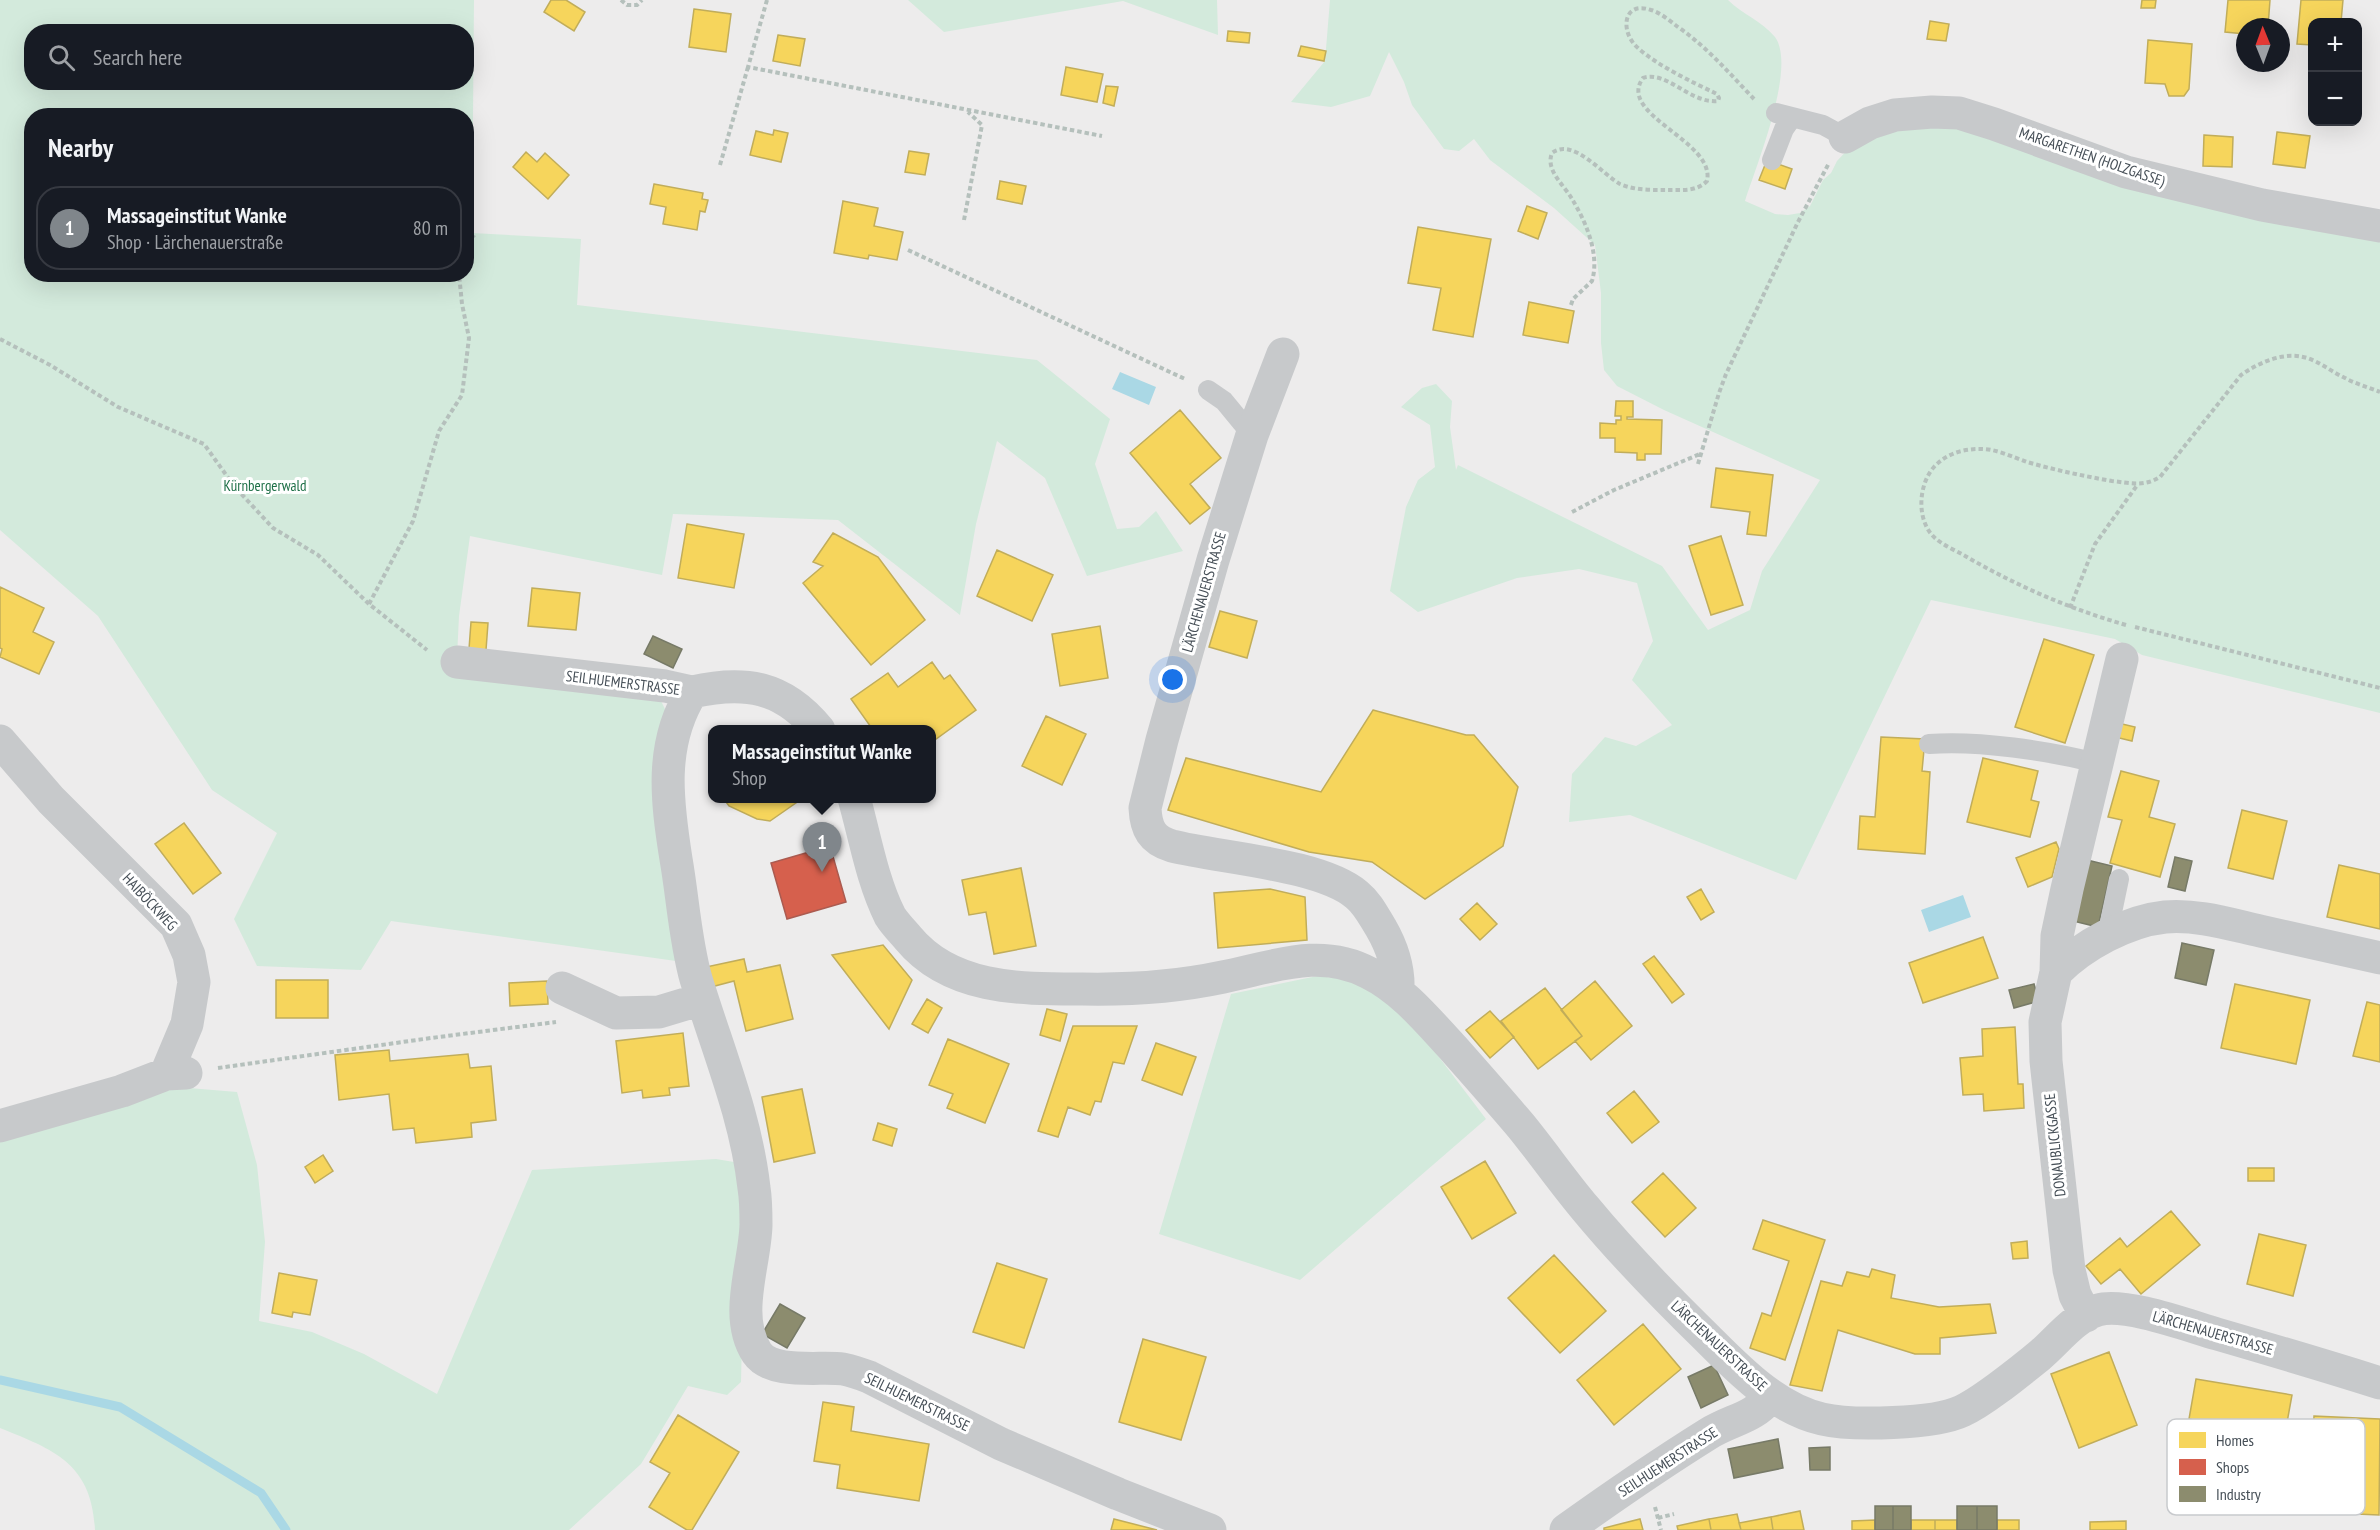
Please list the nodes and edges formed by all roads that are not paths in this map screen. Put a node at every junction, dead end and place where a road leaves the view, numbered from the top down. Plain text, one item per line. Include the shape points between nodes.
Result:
1 (1845, 137) joint
2 (1772, 160) dead end
3 (2380, 226) edge
4 (1283, 354) dead end
5 (1208, 390) road end
6 (1252, 435) junction
7 (2122, 659) dead end
8 (457, 662) road end
9 (692, 692) junction
10 (816, 725) edge
11 (0, 741) edge
12 (1929, 744) dead end
13 (2097, 763) junction
14 (855, 803) edge
15 (2119, 879) dead end
16 (2114, 934) junction
17 (2380, 958) edge
18 (2056, 972) junction
19 (561, 988) dead end
20 (1398, 990) junction
21 (702, 999) junction
22 (0, 1126) edge
23 (2086, 1316) junction
24 (2380, 1383) edge
25 (1771, 1396) junction
26 (1210, 1530) edge
27 (1566, 1530) edge

1 - 2 lane via 1823,125 1784,116 1784,129
1 - 3 street, MARGARETHEN (HOLZGASSE) via 1895,115 1959,113 2126,172 2217,195
4 - 6 street, LÄRCHENAUERSTRASSE
5 - 6 lane via 1224,401
6 - 20 street, LÄRCHENAUERSTRASSE via 1162,740 1145,808 1147,828 1160,842 1172,846 1326,878 1357,895 1386,937
7 - 13 street, DONAUBLICKGASSE
8 - 9 street, SEILHUEMERSTRASSE
9 - 10 street via 735,686 760,689 780,695
9 - 21 street, SEILHUEMERSTRASSE via 675,724 667,798 690,952
11 - 22 street, HAIBÖCKWEG via 51,800 176,925 189,955 194,982 178,1073
12 - 13 lane via 1994,746
13 - 18 street, DONAUBLICKGASSE via 2057,936
14 - 20 street, LÄRCHENAUERSTRASSE via 891,918 916,948 949,970 983,983 1026,989 1178,987 1316,958 1348,963
15 - 16 lane via 2110,922
16 - 17 street via 2149,920 2181,916
16 - 18 street
18 - 23 street, DONAUBLICKGASSE via 2045,1022 2046,1061 2069,1270 2075,1295
19 - 21 street via 615,1013 659,1012
20 - 25 street, LÄRCHENAUERSTRASSE via 1507,1110 1639,1269
21 - 26 street, SEILHUEMERSTRASSE via 734,1098 753,1179 756,1225 746,1315 749,1338 759,1356 775,1365 846,1370 869,1377 1001,1444
23 - 24 street, LÄRCHENAUERSTRASSE via 2103,1309 2128,1310
23 - 25 street, LÄRCHENAUERSTRASSE via 1959,1413 1834,1421
25 - 27 street, SEILHUEMERSTRASSE via 1748,1416 1711,1432

